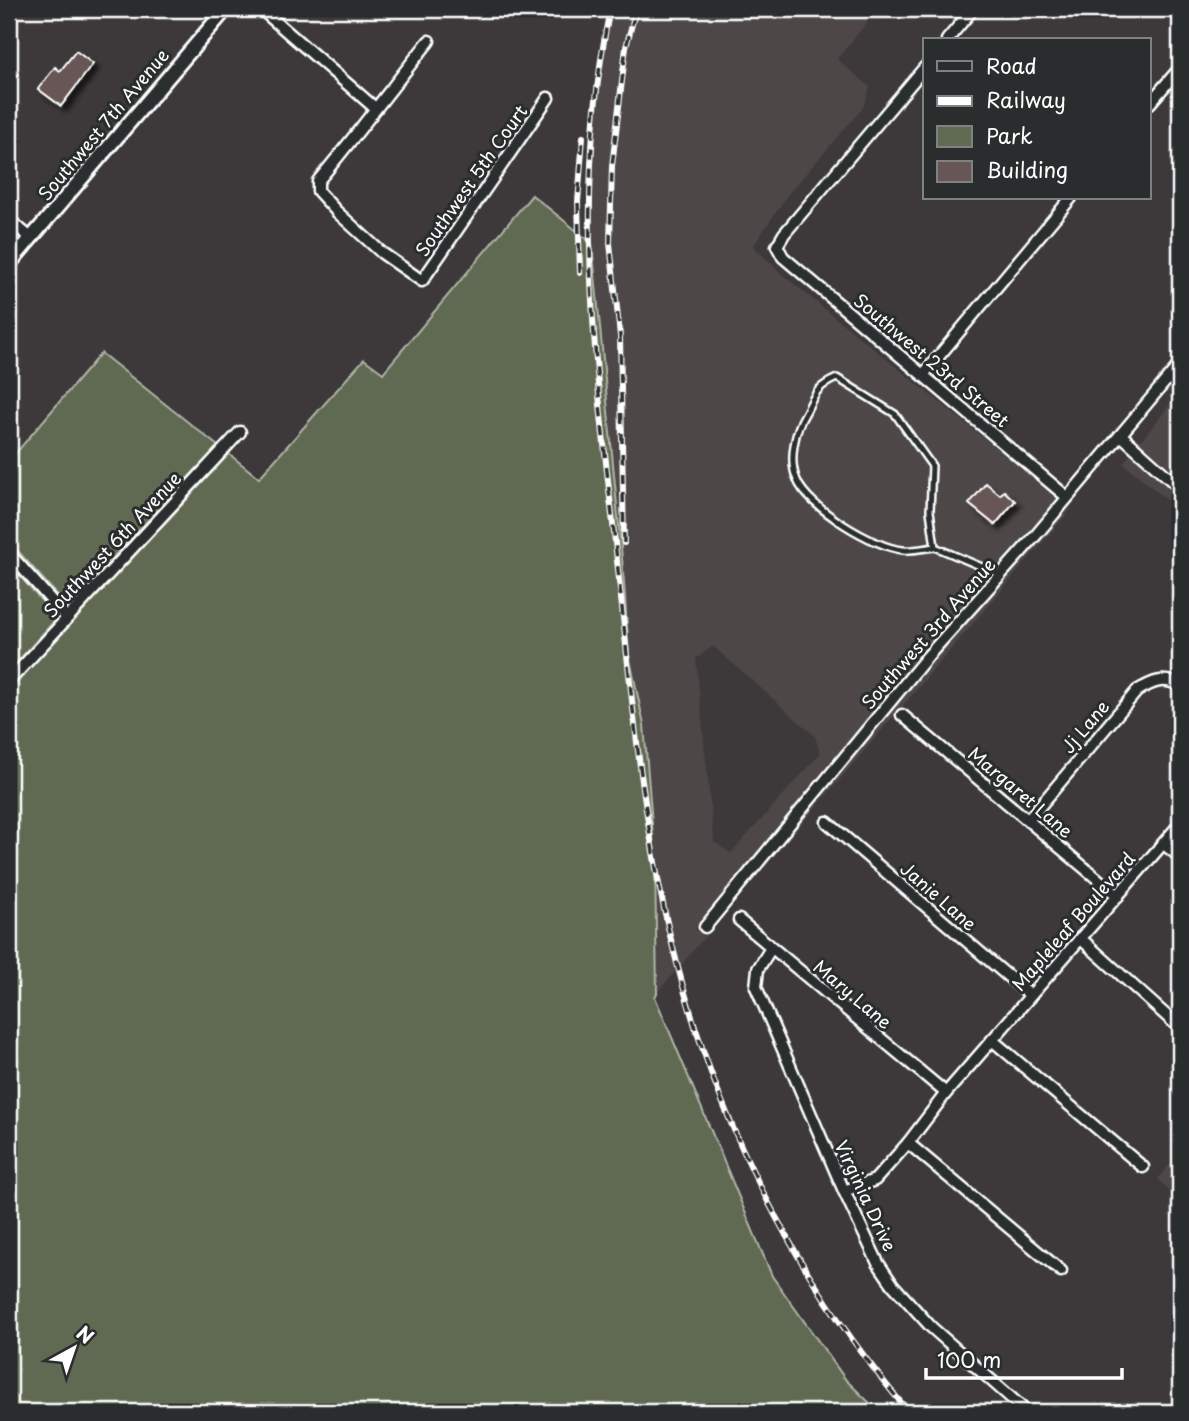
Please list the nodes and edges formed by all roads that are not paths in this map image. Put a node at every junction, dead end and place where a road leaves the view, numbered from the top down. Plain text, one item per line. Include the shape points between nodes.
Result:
1 (226, 9) edge
2 (261, 9) edge
3 (973, 9) edge
4 (949, 38) edge
5 (429, 41) dead end
6 (923, 68) edge
7 (1180, 68) edge
8 (548, 98) dead end
9 (1150, 103) edge
10 (375, 108) junction
11 (1068, 200) edge
12 (9, 220) edge
13 (31, 238) junction
14 (9, 264) edge
15 (1180, 364) edge
16 (923, 375) junction
17 (240, 432) dead end
18 (1121, 436) junction
19 (1180, 488) edge
20 (1067, 497) junction
21 (935, 547) junction
22 (9, 553) edge
23 (1001, 575) junction
24 (66, 617) junction
25 (9, 681) edge
26 (1180, 686) edge
27 (902, 715) dead end
28 (1028, 820) junction
29 (827, 822) dead end
30 (1180, 824) edge
31 (1164, 844) junction
32 (1180, 857) edge
33 (1118, 895) junction
34 (739, 920) dead end
35 (705, 927) dead end
36 (1080, 938) junction
37 (771, 948) junction
38 (1030, 995) junction
39 (1180, 1028) edge
40 (992, 1040) junction
41 (946, 1093) junction
42 (908, 1143) junction
43 (1143, 1167) dead end
44 (844, 1191) junction
45 (1060, 1271) dead end
46 (1027, 1412) edge

1 - 13 street, Southwest 7th Avenue
2 - 10 street
3 - 4 street
5 - 10 street
6 - 16 street, Southwest 23rd Street via 777,246 783,257
7 - 9 street
8 - 10 street, Southwest 5th Court via 422,281 382,253 318,191 318,181
11 - 16 street
12 - 13 street
13 - 14 street, Southwest 7th Avenue
15 - 18 street, Southwest 3rd Avenue
16 - 20 street, Southwest 23rd Street
17 - 24 street, Southwest 6th Avenue
18 - 19 street
18 - 20 street, Southwest 3rd Avenue
20 - 23 street, Southwest 3rd Avenue
21 - 21 lane via 930,511 932,466 925,456 895,414 862,391 837,378 821,385 801,420 792,461 797,482 844,525 879,544 904,551
21 - 23 lane
22 - 24 street
23 - 35 street, Southwest 3rd Avenue via 927,657
24 - 25 street, Southwest 6th Avenue
26 - 28 street, Jj Lane via 1155,680 1137,691
27 - 28 street, Margaret Lane
28 - 33 street, Margaret Lane
29 - 38 street, Janie Lane
30 - 31 street, Mapleleaf Boulevard
31 - 32 street
31 - 33 street, Mapleleaf Boulevard
33 - 36 street, Mapleleaf Boulevard
34 - 37 street, Mary Lane
36 - 38 street, Mapleleaf Boulevard
36 - 39 street
37 - 41 street, Mary Lane
37 - 44 street, Virginia Drive via 758,969 756,987
38 - 40 street, Mapleleaf Boulevard
40 - 41 street, Mapleleaf Boulevard
40 - 43 street
41 - 42 street, Mapleleaf Boulevard
42 - 44 street, Mapleleaf Boulevard via 875,1180
42 - 45 street
44 - 46 street, Virginia Drive via 893,1285 931,1327

